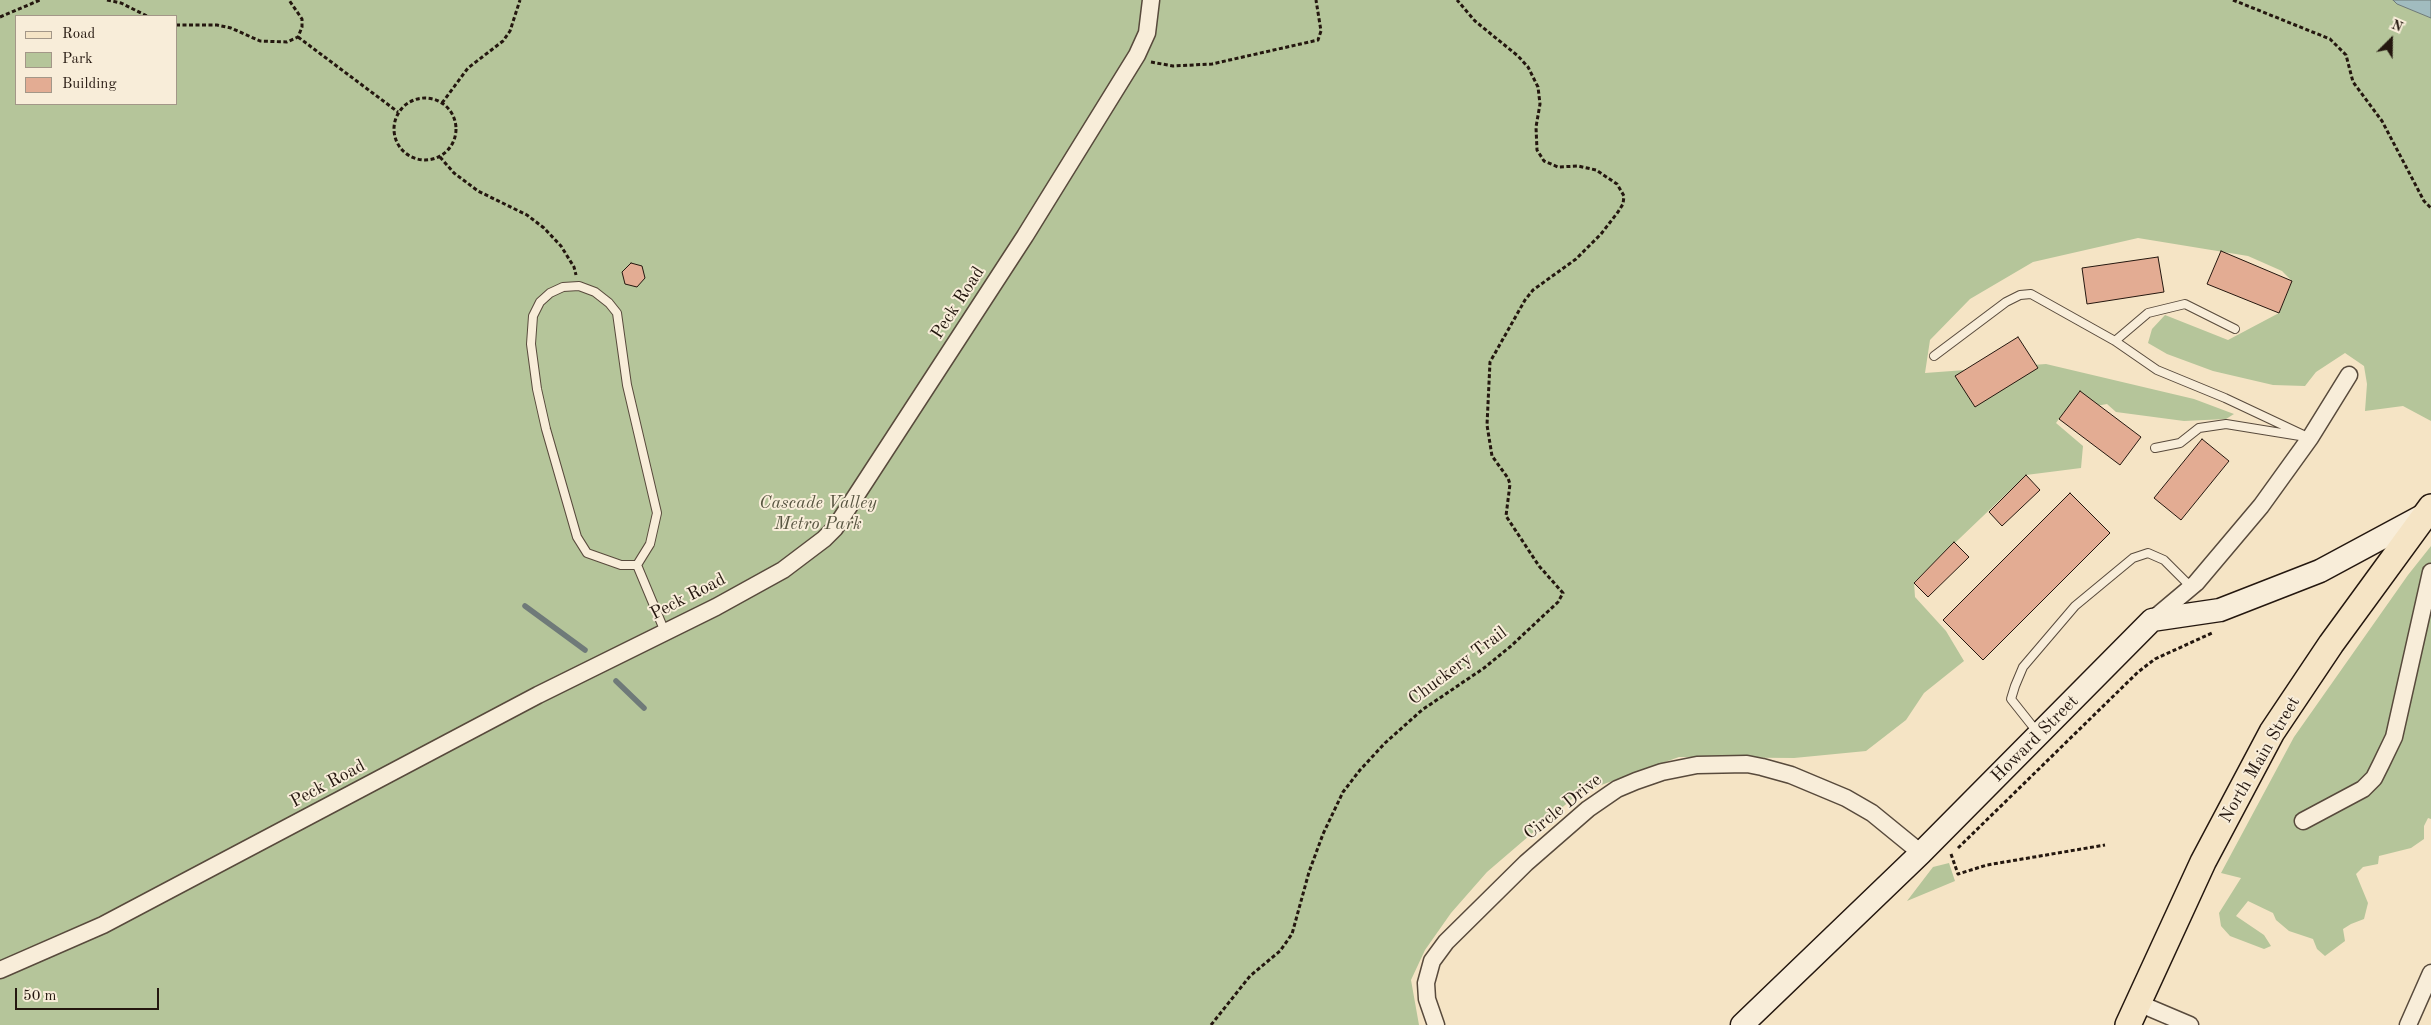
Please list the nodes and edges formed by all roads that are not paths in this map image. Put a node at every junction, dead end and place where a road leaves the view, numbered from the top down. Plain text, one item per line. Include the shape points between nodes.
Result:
1 (1150, 0) edge
2 (2235, 329) dead end
3 (2115, 341) junction
4 (1934, 356) dead end
5 (2349, 375) dead end
6 (2310, 438) junction
7 (2155, 448) dead end
8 (2428, 511) edge
9 (637, 565) junction
10 (2431, 572) edge
11 (2191, 587) junction
12 (2152, 620) junction
13 (665, 632) junction
14 (2039, 734) junction
15 (2303, 821) dead end
16 (1921, 853) junction
17 (0, 970) edge
18 (2431, 973) edge
19 (2138, 1003) junction
20 (1436, 1025) edge
21 (1742, 1025) edge
22 (2128, 1025) edge
23 (2190, 1025) edge
24 (2408, 1025) edge

1 - 13 street, Peck Road via 1147,33 1137,55 1025,236 835,528 783,570
2 - 3 lane via 2185,304 2148,313
3 - 4 lane via 2031,294 2025,294 2006,302
3 - 6 lane via 2157,370
5 - 6 street, Howard Street
6 - 7 lane via 2226,424 2199,428 2180,443
6 - 11 street, Howard Street via 2261,506
8 - 12 main road via 2311,575 2220,610
8 - 19 main road, North Main Street via 2331,644 2272,732 2203,862
9 - 9 lane via 650,544 657,513 627,385 620,326 610,302 578,286 563,287 540,302 532,316 531,344 537,389 558,473 577,537 588,552 621,565
9 - 13 lane
10 - 15 street via 2394,737 2374,778 2363,789
11 - 12 street, Howard Street
11 - 14 lane via 2164,560 2148,553 2133,558 2075,606 2023,667 2014,686 2011,699
12 - 14 main road, Howard Street
13 - 17 street, Peck Road via 538,695 104,925
14 - 16 main road, Howard Street
16 - 20 street, Circle Drive via 1872,813 1791,774 1747,764 1697,765 1636,781 1616,789 1588,809 1526,863 1446,942 1432,960 1426,983 1427,999
16 - 21 main road, Howard Street
18 - 24 street
19 - 22 main road, North Main Street
19 - 23 street

